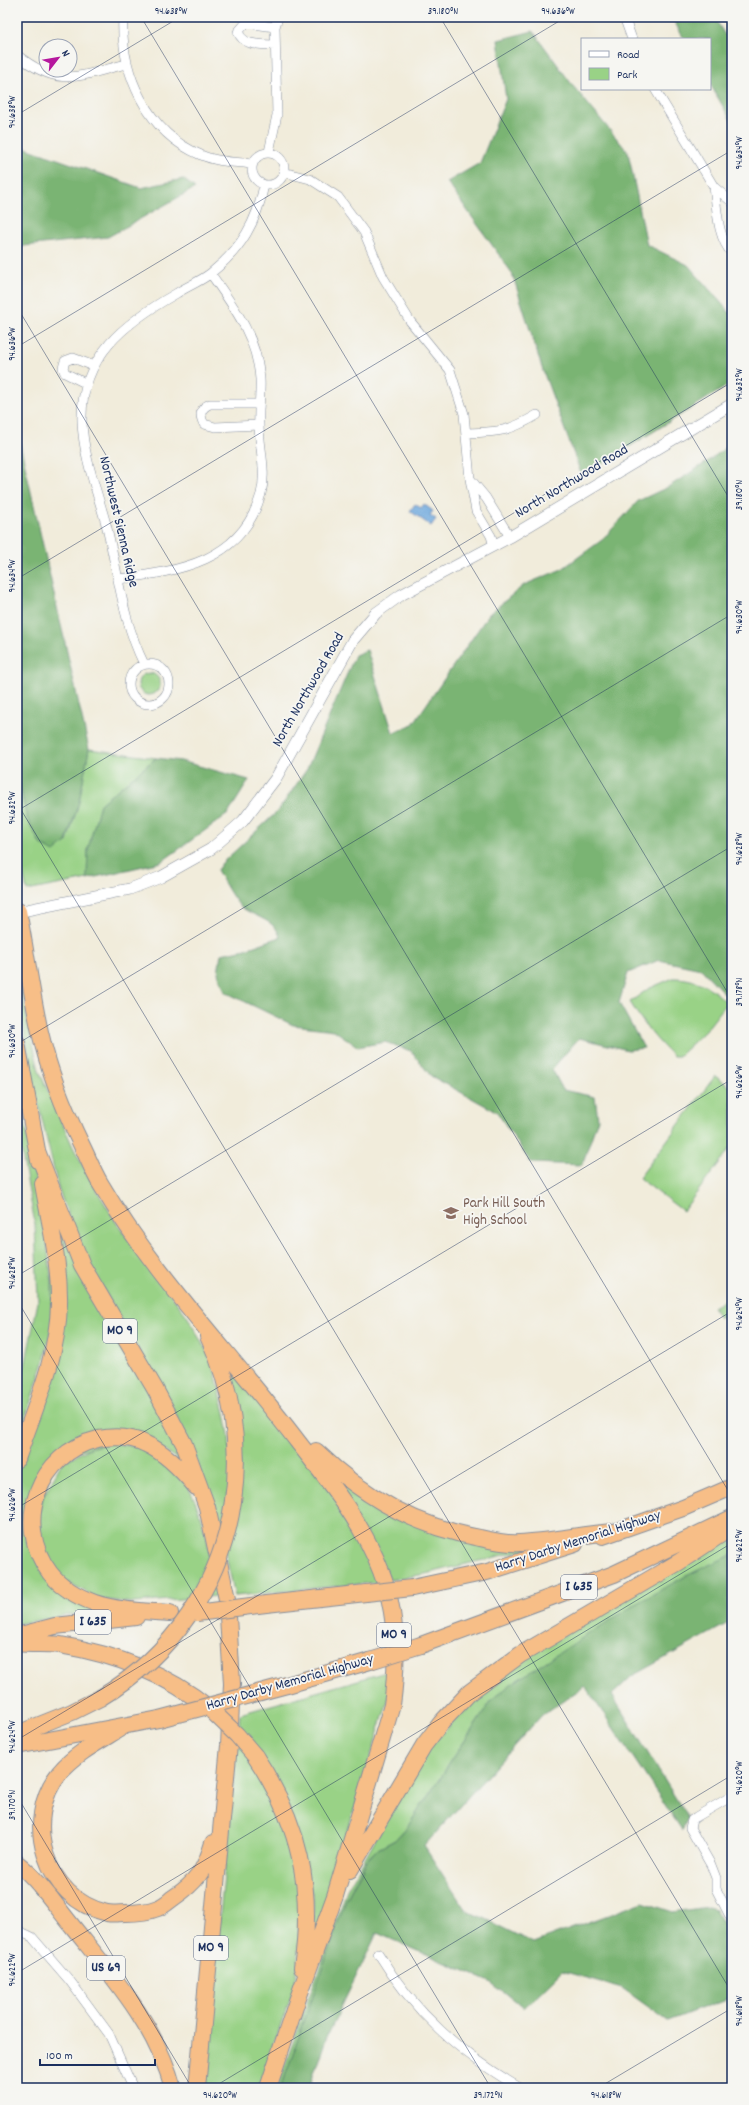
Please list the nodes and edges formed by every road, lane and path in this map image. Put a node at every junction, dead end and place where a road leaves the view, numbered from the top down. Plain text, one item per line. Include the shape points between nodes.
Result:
1 (122, 17) edge
2 (278, 17) edge
3 (624, 17) edge
4 (275, 27) junction
5 (632, 38) edge
6 (275, 45) junction
7 (17, 55) edge
8 (126, 64) junction
9 (656, 90) edge
10 (269, 152) junction
11 (252, 164) junction
12 (284, 172) junction
13 (264, 185) junction
14 (714, 187) junction
15 (732, 202) edge
16 (732, 253) edge
17 (211, 274) junction
18 (94, 366) junction
19 (87, 384) junction
20 (259, 404) junction
21 (732, 404) edge
22 (537, 416) dead end
23 (258, 425) junction
24 (466, 433) junction
25 (470, 479) junction
26 (510, 537) junction
27 (494, 546) junction
28 (119, 579) junction
29 (144, 664) junction
30 (18, 911) edge
31 (17, 1043) edge
32 (37, 1151) junction
33 (192, 1309) junction
34 (268, 1402) junction
35 (17, 1459) edge
36 (732, 1487) edge
37 (207, 1507) junction
38 (732, 1518) edge
39 (732, 1527) edge
40 (613, 1532) junction
41 (170, 1612) junction
42 (17, 1636) edge
43 (17, 1643) edge
44 (124, 1726) junction
45 (17, 1734) edge
46 (17, 1746) edge
47 (732, 1796) edge
48 (223, 1807) junction
49 (17, 1863) edge
50 (335, 1896) junction
51 (732, 1920) edge
52 (17, 1930) edge
53 (378, 1953) dead end
54 (297, 2001) junction
55 (133, 2088) edge
56 (173, 2088) edge
57 (197, 2088) edge
58 (268, 2088) edge
59 (520, 2088) edge

1 - 8 street
2 - 4 street
3 - 5 street
4 - 6 street
4 - 6 street via 246,24 238,32 241,39 247,43
6 - 10 street via 276,115
7 - 8 street via 34,69 55,77 72,78
8 - 11 street via 144,105 164,132 184,147 202,156
9 - 14 street
10 - 11 street via 259,155
10 - 12 street via 279,157
11 - 13 street via 251,169 255,178
12 - 13 street via 278,181
12 - 24 street via 310,179 338,196 364,232 383,277 410,322 450,370 464,414
13 - 17 street, Northwest Sienna Ridge via 261,204 254,220 236,250
14 - 15 street
14 - 16 street via 722,232 726,246
17 - 18 street, Northwest Sienna Ridge via 146,311 125,327 103,350
17 - 20 street via 250,336 260,380
18 - 19 street, Northwest Sienna Ridge
18 - 19 street via 73,358 65,361 65,372
19 - 28 street, Northwest Sienna Ridge via 83,396 82,422 89,462
20 - 23 street
20 - 23 street via 210,404 204,406 201,411 204,424 215,427
21 - 26 street, North Northwood Road
22 - 24 street via 501,432
23 - 28 street via 263,462 261,493 250,518 238,536 218,554 203,562 185,568
24 - 25 street
25 - 26 street via 486,498
25 - 27 street via 476,511
26 - 27 street, North Northwood Road
27 - 30 street, North Northwood Road via 401,595 376,613 353,640 276,778 243,821 211,848 161,877 130,889
28 - 29 street, Northwest Sienna Ridge via 128,625
29 - 29 street via 132,674 130,689 139,702 155,704 167,694 169,679 160,666
30 - 33 highway, MO 9 via 40,1031 61,1102 99,1182 139,1243
31 - 32 highway, MO 9
32 - 35 highway via 56,1258 59,1304 50,1366
32 - 37 highway, MO 9 via 82,1265 155,1389 184,1444
33 - 34 highway, MO 9
33 - 45 highway, bridge via 210,1340 224,1379 236,1453 233,1500 225,1538 212,1574 188,1617 159,1652 123,1684 72,1712
34 - 40 highway via 348,1480 393,1509 417,1520 468,1536 518,1543
34 - 50 highway, MO 9 via 333,1485 358,1523 382,1572 393,1616 396,1673 392,1705
36 - 40 highway, Harry Darby Memorial Highway / I 635 via 683,1508
37 - 41 highway via 198,1489 167,1457 148,1444 119,1438 91,1441 70,1451 52,1466 35,1496 32,1519 35,1543 44,1564 56,1580 83,1598 108,1607
37 - 48 highway, MO 9 via 227,1599 231,1640 231,1714
38 - 44 highway, Harry Darby Memorial Highway / I 635, bridge via 614,1574 421,1645 288,1685 159,1720
39 - 50 highway via 679,1562 520,1654 470,1692 424,1745
40 - 41 highway, Harry Darby Memorial Highway / I 635, bridge via 487,1572 412,1588 196,1614
41 - 42 highway, Harry Darby Memorial Highway / I 635 via 55,1626
43 - 54 highway, bridge via 58,1645 114,1656 157,1674 192,1694 209,1708 254,1756 273,1784 284,1807 295,1837 302,1868 307,1912
44 - 46 highway, Harry Darby Memorial Highway / I 635
44 - 48 highway via 68,1763 53,1783 44,1806 41,1831 45,1856 61,1885 74,1896 89,1906 108,1913 139,1912 158,1908 186,1890 207,1864
47 - 51 street via 696,1817 690,1824 691,1833 711,1865 716,1878 716,1889
48 - 57 highway, MO 9
49 - 56 highway, US 69 via 40,1886 125,1992 158,2047
50 - 54 highway, MO 9
52 - 55 street via 32,1937 70,1980 109,2034
53 - 59 street via 396,1982 433,2024 476,2060
54 - 58 highway, MO 9

